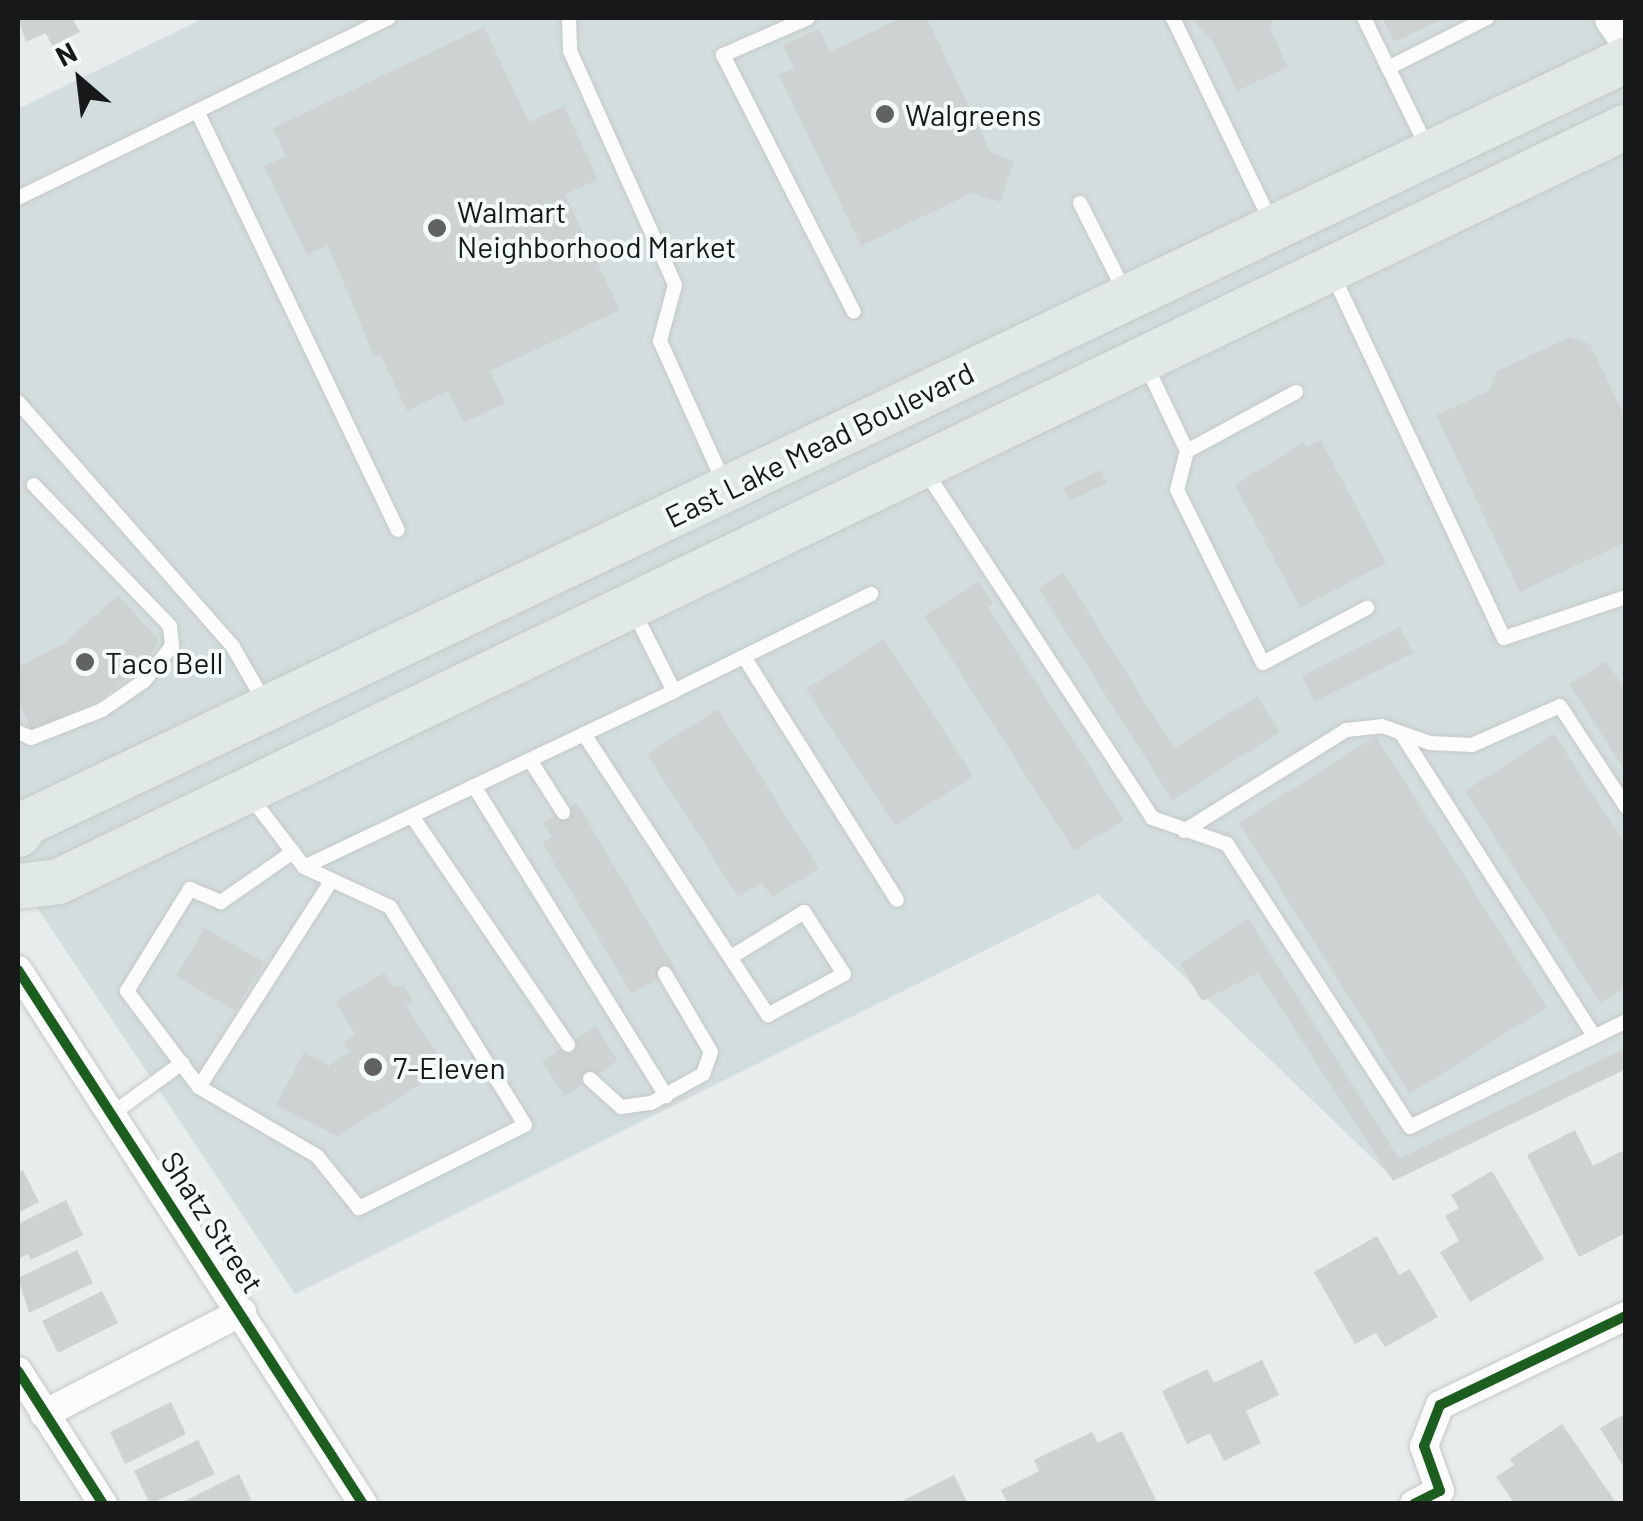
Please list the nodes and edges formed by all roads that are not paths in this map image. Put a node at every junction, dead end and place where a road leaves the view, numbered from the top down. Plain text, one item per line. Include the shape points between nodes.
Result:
1 (390, 18) edge
2 (569, 18) edge
3 (808, 18) edge
4 (1173, 18) edge
5 (1364, 18) edge
6 (1487, 18) edge
7 (1615, 18) edge
8 (1626, 34) edge
9 (1626, 59) edge
10 (1388, 68) junction
11 (199, 115) junction
12 (1626, 126) edge
13 (1430, 152) junction
14 (18, 198) edge
15 (1080, 203) dead end
16 (1273, 227) junction
17 (1330, 268) junction
18 (1127, 296) junction
19 (854, 312) dead end
20 (1143, 358) junction
21 (1296, 392) dead end
22 (18, 402) edge
23 (1187, 451) junction
24 (921, 464) junction
25 (34, 485) dead end
26 (726, 488) junction
27 (398, 530) dead end
28 (870, 594) dead end
29 (1626, 597) edge
30 (631, 605) junction
31 (1367, 608) dead end
32 (744, 657) junction
33 (674, 691) junction
34 (267, 707) junction
35 (18, 732) edge
36 (1400, 732) junction
37 (584, 734) junction
38 (530, 760) junction
39 (474, 786) junction
40 (246, 790) junction
41 (1626, 807) edge
42 (564, 812) dead end
43 (412, 816) junction
44 (1184, 831) junction
45 (18, 834) edge
46 (293, 852) junction
47 (304, 867) junction
48 (332, 880) junction
49 (18, 886) edge
50 (896, 900) dead end
51 (730, 957) junction
52 (18, 970) edge
53 (665, 974) dead end
54 (1626, 1020) edge
55 (1594, 1036) junction
56 (568, 1045) dead end
57 (182, 1064) junction
58 (590, 1078) dead end
59 (200, 1087) junction
60 (666, 1096) junction
61 (112, 1114) junction
62 (242, 1312) junction
63 (1626, 1316) edge
64 (18, 1371) edge
65 (44, 1414) junction
66 (1444, 1497) edge
67 (103, 1504) edge
68 (363, 1504) edge
69 (1414, 1504) edge

1 - 11 lane
2 - 26 lane via 570,51 675,285 660,340
3 - 19 lane via 723,56
4 - 16 lane
5 - 10 lane
6 - 10 lane
7 - 8 main road
9 - 13 main road, East Lake Mead Boulevard
10 - 13 lane
11 - 14 lane
11 - 27 lane
12 - 17 main road, East Lake Mead Boulevard
13 - 16 main road, East Lake Mead Boulevard
15 - 18 lane
16 - 18 main road, East Lake Mead Boulevard
17 - 20 main road, East Lake Mead Boulevard
17 - 29 lane via 1504,638
18 - 24 main road via 1089,352 938,431
18 - 26 main road, East Lake Mead Boulevard
20 - 23 lane
20 - 24 main road, East Lake Mead Boulevard
21 - 23 lane
22 - 34 lane via 234,647
23 - 31 lane via 1177,490 1263,663
24 - 30 main road, East Lake Mead Boulevard
24 - 44 lane via 1152,818
25 - 35 lane via 170,626 172,646 144,681 102,710 31,738
26 - 30 main road via 715,522 634,578
26 - 34 main road, East Lake Mead Boulevard
28 - 32 lane
30 - 33 lane
30 - 40 main road, East Lake Mead Boulevard
32 - 33 lane
32 - 50 lane
33 - 37 lane
34 - 45 main road, East Lake Mead Boulevard via 27,822
36 - 41 lane via 1430,743 1472,745 1560,706
36 - 44 lane via 1382,726 1346,730
36 - 55 lane
37 - 38 lane
37 - 51 lane
38 - 39 lane
38 - 42 lane
39 - 43 lane
39 - 60 lane
40 - 46 lane
40 - 49 main road, East Lake Mead Boulevard via 58,880
43 - 47 lane
43 - 56 lane
44 - 55 lane via 1226,844 1410,1127
46 - 47 lane
46 - 57 lane via 221,902 190,889 127,991
47 - 48 lane
48 - 59 lane
48 - 59 lane via 390,907 524,1124 359,1208 317,1156
51 - 51 lane via 768,1014 844,974 804,912
52 - 61 street, Shatz Street
53 - 60 lane via 711,1052 702,1074
54 - 55 lane
57 - 59 lane
57 - 61 lane
58 - 60 lane via 621,1106
61 - 62 street, Shatz Street
62 - 65 street
62 - 68 street, Shatz Street
63 - 66 street via 1440,1405 1424,1446
64 - 65 street
65 - 67 street
66 - 69 street

